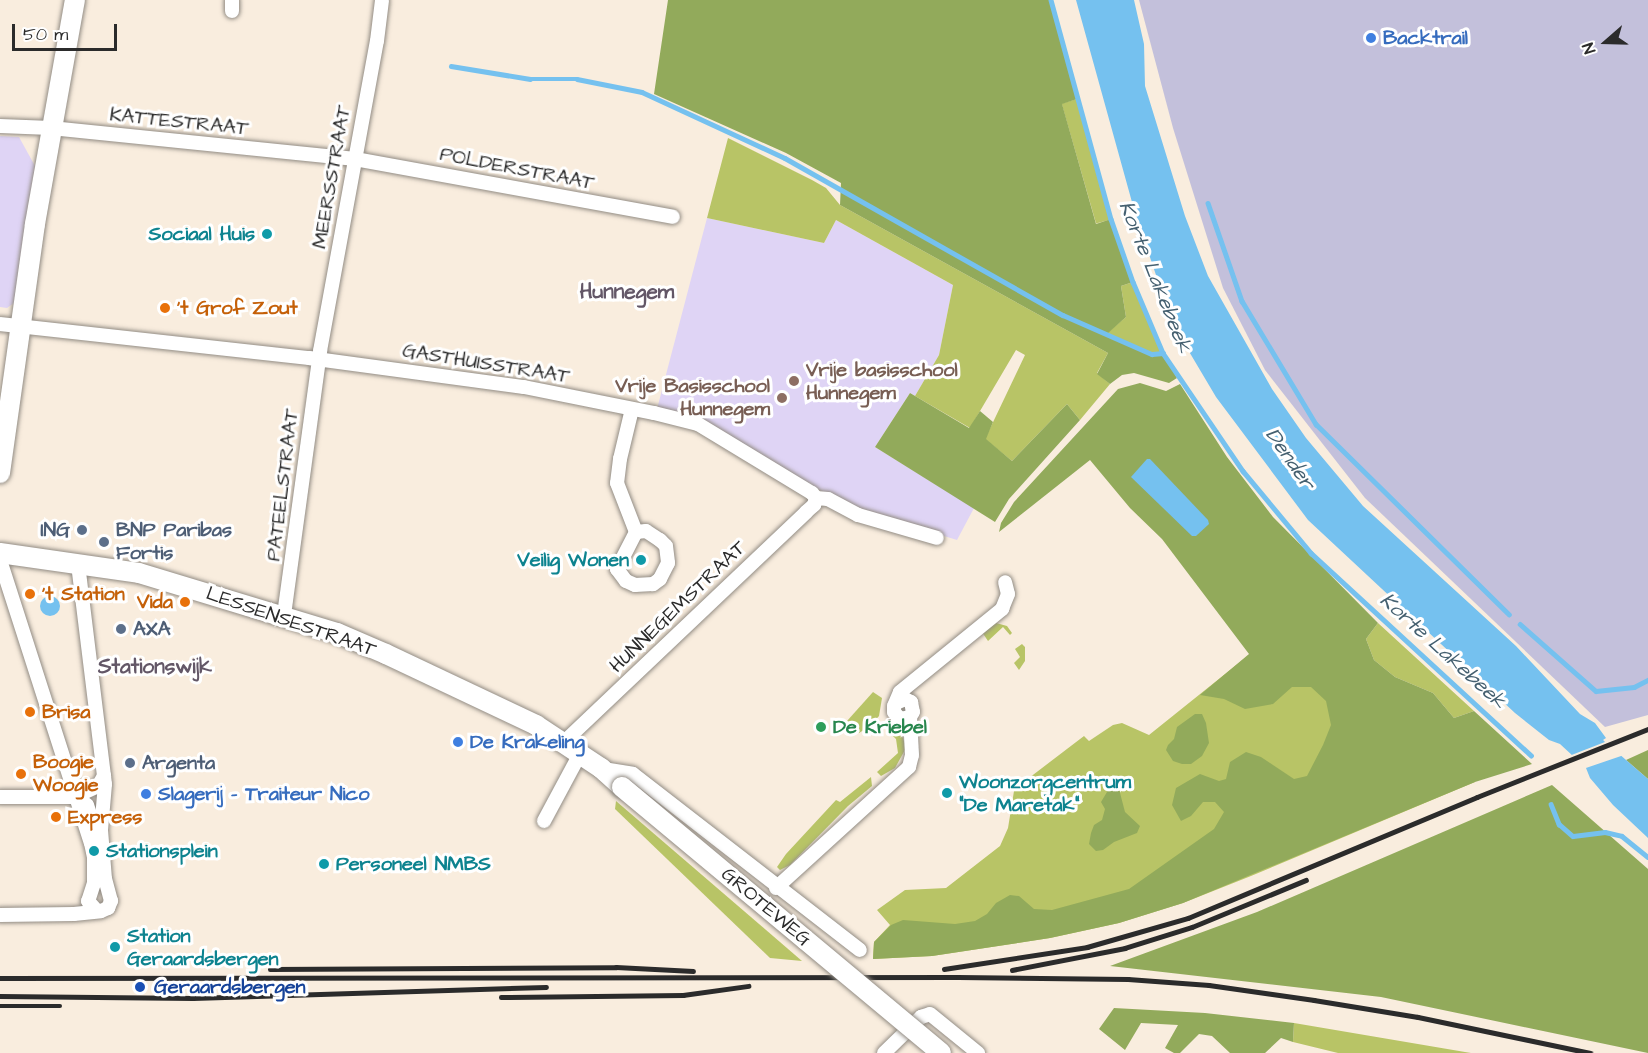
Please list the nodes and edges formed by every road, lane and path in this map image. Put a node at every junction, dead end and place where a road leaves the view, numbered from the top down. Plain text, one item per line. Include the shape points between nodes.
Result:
1 (75, 0) edge
2 (381, 0) edge
3 (0, 126) edge
4 (51, 128) junction
5 (355, 159) junction
6 (673, 217) dead end
7 (0, 324) edge
8 (20, 327) junction
9 (318, 360) junction
10 (632, 409) junction
11 (0, 473) edge
12 (816, 498) junction
13 (636, 532) junction
14 (937, 538) dead end
15 (0, 553) edge
16 (0, 560) edge
17 (78, 565) junction
18 (1005, 582) dead end
19 (284, 615) junction
20 (908, 684) junction
21 (911, 702) junction
22 (896, 703) junction
23 (905, 718) junction
24 (572, 748) junction
25 (601, 768) junction
26 (104, 776) junction
27 (70, 779) junction
28 (622, 787) joint
29 (0, 797) edge
30 (75, 797) junction
31 (544, 821) dead end
32 (105, 867) junction
33 (776, 888) junction
34 (91, 891) junction
35 (110, 894) junction
36 (88, 910) junction
37 (0, 915) edge
38 (860, 950) dead end
39 (884, 1053) edge
40 (941, 1053) edge
41 (978, 1053) edge

1 - 4 main road
2 - 5 street, MEERSSTRAAT
3 - 4 street, KATTESTRAAT
4 - 5 street, KATTESTRAAT
4 - 8 main road
5 - 6 street, POLDERSTRAAT
5 - 9 street, MEERSSTRAAT
7 - 8 street, GASTHUISSTRAAT
8 - 9 street, GASTHUISSTRAAT
8 - 11 main road
9 - 10 street, GASTHUISSTRAAT via 524,387
9 - 19 street, PATEELSTRAAT
10 - 12 street, GASTHUISSTRAAT via 698,424
10 - 13 street via 618,483
12 - 14 street, GASTHUISSTRAAT
12 - 24 street, HUNNEGEMSTRAAT via 814,505
13 - 13 street via 617,569 623,579 634,585 653,584 660,579 669,555 660,540 646,531
15 - 17 main road, LESSENSESTRAAT
16 - 27 street
17 - 19 main road, LESSENSESTRAAT via 139,573
17 - 26 street
18 - 20 street via 1008,594 1002,609
19 - 24 main road, LESSENSESTRAAT via 386,654 536,725
20 - 21 street, GROTEWEG via 906,693
20 - 22 street
21 - 22 street via 905,699
21 - 23 street, GROTEWEG via 914,712
22 - 23 street, GROTEWEG via 894,712
23 - 33 street, GROTEWEG via 912,756 909,767
24 - 25 main road, LESSENSESTRAAT
24 - 31 street, HUNNEGEMSTRAAT
25 - 28 main road, LESSENSESTRAAT
25 - 33 street, GROTEWEG via 633,774
26 - 27 street via 98,786 87,792 78,789
26 - 32 street via 101,811
27 - 30 street
28 - 40 main road, GROTEWEG, bridge
29 - 30 street
30 - 32 street via 90,810
30 - 34 street via 94,857
32 - 35 street
33 - 38 street, GROTEWEG
34 - 35 street via 102,887
34 - 36 street via 87,897
35 - 36 street via 110,905 105,910
36 - 37 street
39 - 41 street via 921,1017 930,1014

